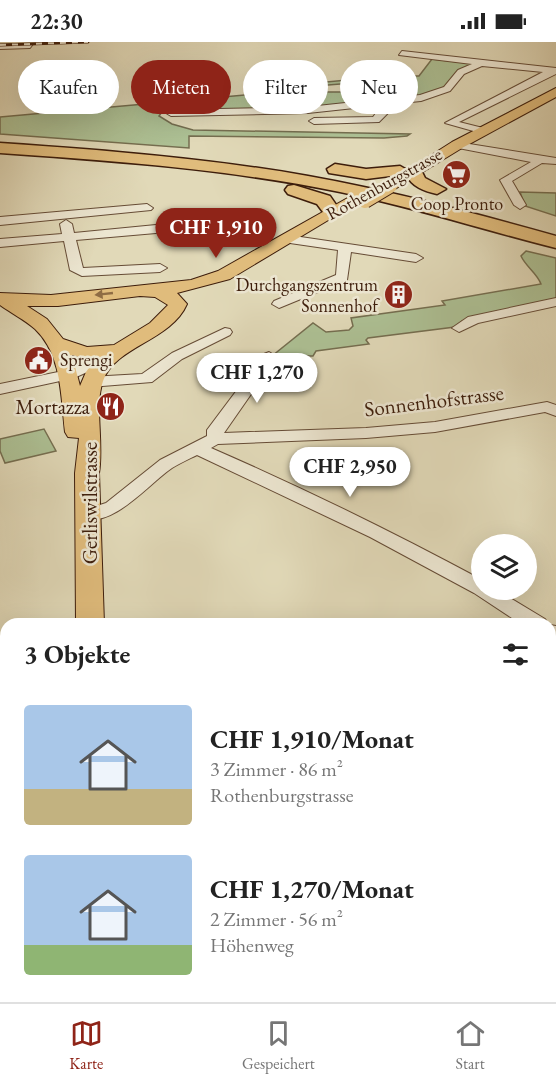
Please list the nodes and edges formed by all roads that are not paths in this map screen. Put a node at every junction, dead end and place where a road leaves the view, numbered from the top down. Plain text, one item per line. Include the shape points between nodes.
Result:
1 (30, 46) dead end
2 (0, 47) edge
3 (402, 53) dead end
4 (481, 63) junction
5 (554, 71) edge
6 (556, 92) edge
7 (418, 97) edge
8 (340, 107) edge
9 (231, 112) edge
10 (382, 114) edge
11 (304, 121) dead end
12 (484, 131) junction
13 (0, 143) edge
14 (457, 146) junction
15 (66, 147) junction
16 (0, 149) edge
17 (539, 160) junction
18 (556, 161) edge
19 (393, 180) junction
20 (458, 195) dead end
21 (359, 199) junction
22 (501, 207) dead end
23 (147, 208) dead end
24 (385, 211) junction
25 (527, 211) joint
26 (64, 215) junction
27 (332, 216) junction
28 (0, 220) edge
29 (156, 229) dead end
30 (556, 234) edge
31 (68, 237) junction
32 (292, 240) junction
33 (556, 242) edge
34 (0, 243) edge
35 (345, 249) junction
36 (556, 253) edge
37 (416, 258) dead end
38 (160, 268) dead end
39 (148, 291) junction
40 (1, 297) edge
41 (61, 300) junction
42 (556, 303) edge
43 (279, 304) dead end
44 (168, 320) junction
45 (44, 327) junction
46 (459, 328) dead end
47 (225, 332) dead end
48 (57, 343) junction
49 (115, 353) junction
50 (269, 357) dead end
51 (68, 375) junction
52 (90, 382) junction
53 (0, 389) edge
54 (553, 405) edge
55 (206, 444) junction
56 (87, 473) junction
57 (88, 515) junction
58 (471, 583) edge
59 (499, 600) edge
60 (90, 618) edge
61 (528, 618) edge

1 - 2 street
3 - 4 street
4 - 5 street
4 - 7 street via 461,72 447,90
5 - 12 street via 450,123
6 - 12 main road, Rothenburgstrasse
8 - 9 street
10 - 11 street via 376,120
12 - 14 main road, Rothenburgstrasse
13 - 15 highway
14 - 17 street
14 - 19 main road, Rothenburgstrasse
15 - 19 highway via 223,156
15 - 30 highway via 317,176
16 - 27 highway via 198,171 311,195 328,203
16 - 33 highway via 182,163 285,177 408,202
17 - 18 street
17 - 25 street via 506,180
19 - 20 highway
19 - 21 main road, Rothenburgstrasse, bridge
21 - 24 highway
21 - 27 main road, Rothenburgstrasse
22 - 25 highway
23 - 26 street
24 - 27 highway
24 - 36 highway
26 - 28 street
26 - 31 street
27 - 32 main road, Rothenburgstrasse
29 - 31 street
31 - 34 street
31 - 38 street via 77,270 81,272
32 - 35 street
32 - 39 main road, Rothenburgstrasse via 212,280
32 - 44 main road, Rothenburgstrasse
35 - 37 street
35 - 43 street via 342,277
39 -> 41 main road, Rothenburgstrasse
39 - 44 main road via 166,294 177,302
40 - 41 main road, Rothenburgstrasse via 33,302
40 - 45 main road
41 - 45 main road via 42,313
42 - 46 street via 473,320
44 - 49 main road, Rothenburgstrasse
45 - 48 main road
47 - 52 street via 177,356 146,379
48 - 49 main road via 85,352
48 - 51 main road
49 - 51 street
49 - 52 main road
50 - 55 street
51 - 53 street
51 - 56 main road via 79,451
52 - 56 main road, Gerliswilstrasse via 91,451
54 - 55 street, Sonnenhofstrasse via 435,427
55 - 57 street, Sonnenhofstrasse via 166,464 113,507
55 - 58 street
56 - 57 main road, Gerliswilstrasse
57 - 60 main road, Gerliswilstrasse
59 - 61 street

